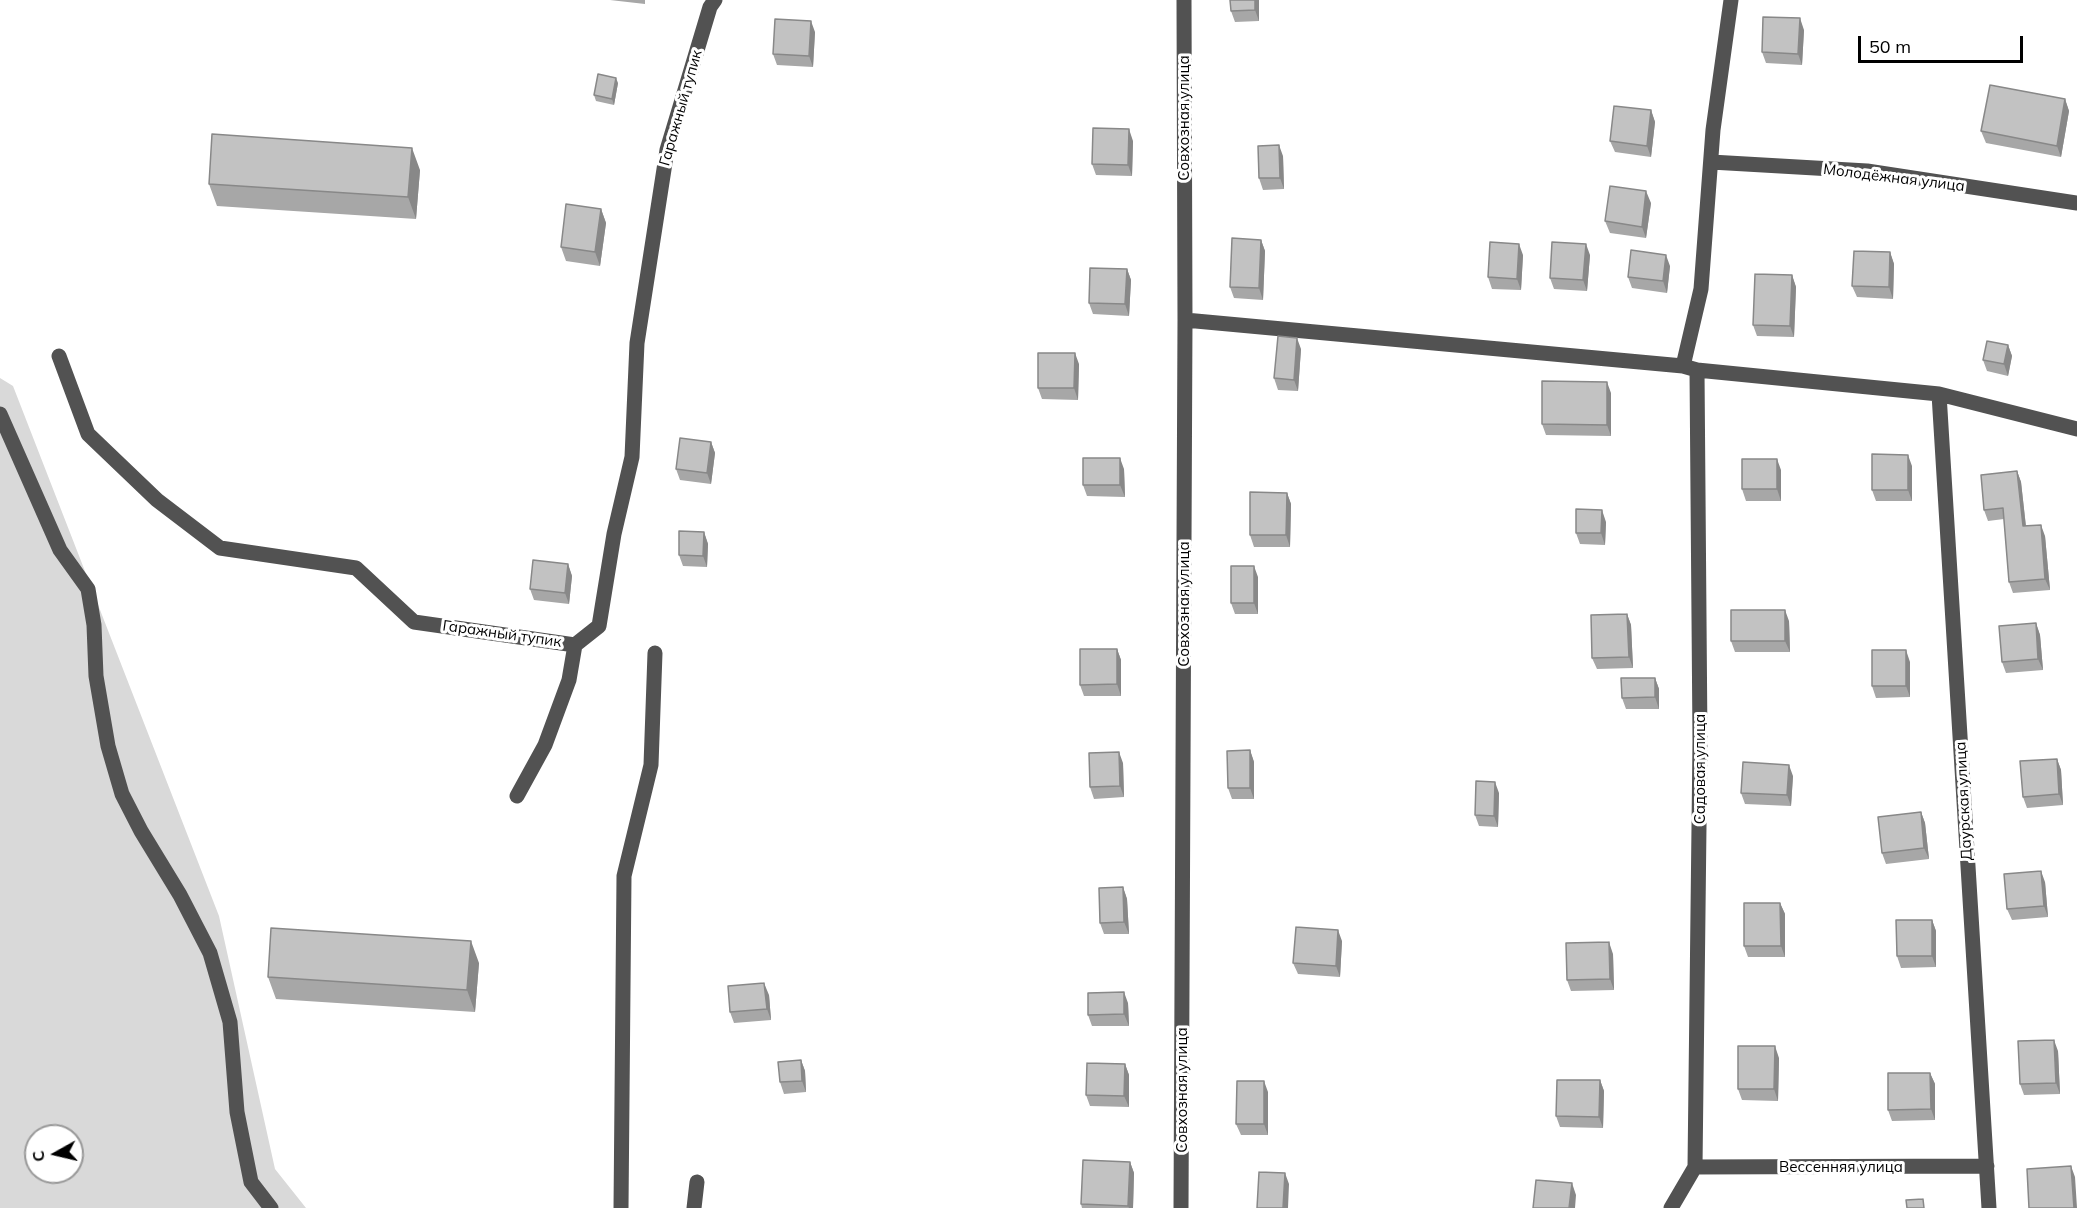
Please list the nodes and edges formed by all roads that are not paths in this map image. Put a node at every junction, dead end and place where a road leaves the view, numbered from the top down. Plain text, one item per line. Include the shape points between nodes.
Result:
1 (715, 0) edge
2 (1184, 0) edge
3 (1731, 0) edge
4 (1711, 162) junction
5 (2077, 203) edge
6 (1185, 320) junction
7 (59, 356) dead end
8 (1690, 368) junction
9 (1940, 394) junction
10 (0, 414) edge
11 (2077, 429) edge
12 (575, 645) junction
13 (655, 653) dead end
14 (517, 796) dead end
15 (1986, 1166) junction
16 (1695, 1167) junction
17 (697, 1182) dead end
18 (271, 1208) edge
19 (621, 1208) edge
20 (694, 1208) edge
21 (1181, 1208) edge
22 (1671, 1208) edge
23 (1989, 1208) edge

1 - 12 street, Гаражный тупик via 667,150 637,343 632,457 599,626
2 - 6 street, Совхозная улица
3 - 4 street, Садовая улица
4 - 5 street, Молодёжная улица via 1867,171
4 - 8 street, Садовая улица
6 - 8 street
6 - 21 street, Совхозная улица
7 - 12 street, Гаражный тупик via 88,434 157,500 220,548 356,568 414,622
8 - 9 street
8 - 16 street, Садовая улица via 1700,741
9 - 11 street
9 - 15 street, Даурская улица
10 - 18 street via 60,550 88,589 96,676 108,746 122,794 210,952 230,1022 237,1112 251,1182
12 - 14 street via 569,680 545,745
13 - 19 street via 651,765 624,876
15 - 16 street, Вессенняя улица
15 - 23 street, Даурская улица
16 - 22 street
17 - 20 street

